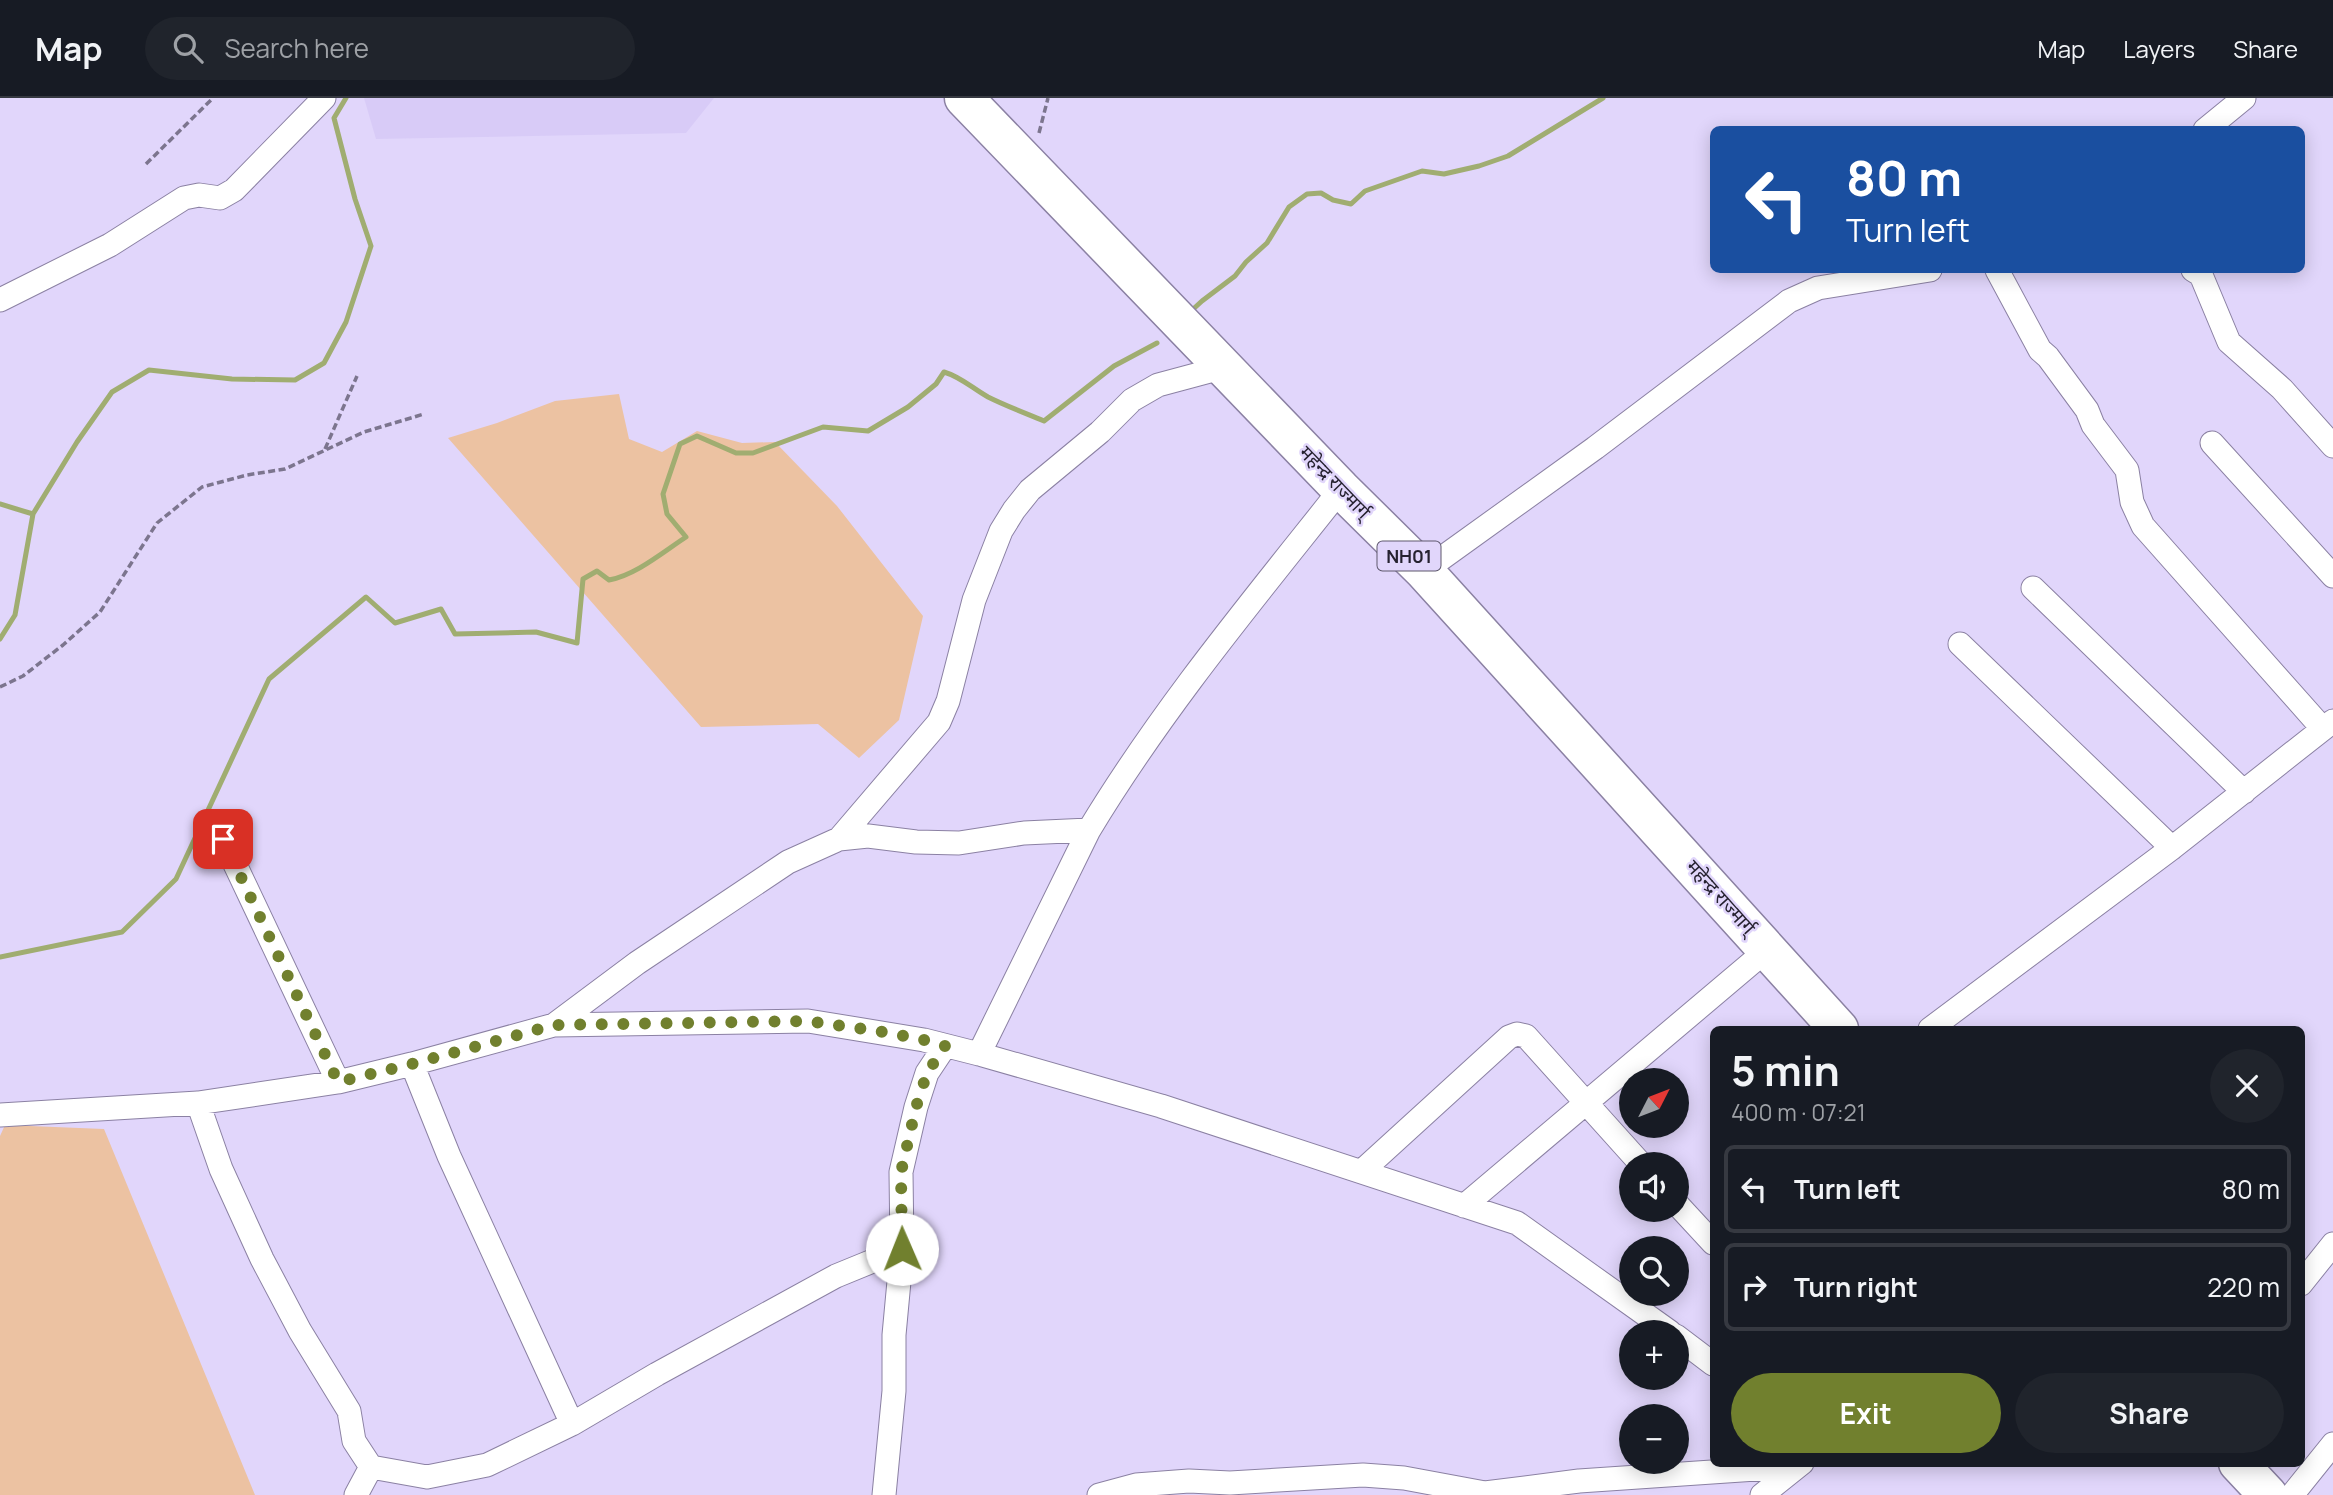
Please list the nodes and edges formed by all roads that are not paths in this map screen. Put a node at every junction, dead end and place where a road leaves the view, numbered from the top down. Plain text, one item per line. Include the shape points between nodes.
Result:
1 (324, 98) edge
2 (964, 98) edge
3 (2244, 98) edge
4 (2211, 126) edge
5 (1911, 273) edge
6 (1999, 273) edge
7 (2198, 273) edge
8 (0, 300) edge
9 (1225, 367) junction
10 (2212, 443) dead end
11 (2333, 446) edge
12 (1341, 489) junction
13 (1424, 571) junction
14 (2333, 576) edge
15 (2033, 588) dead end
16 (1960, 644) dead end
17 (2328, 725) edge
18 (2244, 792) junction
19 (1089, 830) junction
20 (223, 839) dead end
21 (839, 839) junction
22 (2172, 848) junction
23 (1768, 949) junction
24 (554, 1025) junction
25 (1836, 1026) edge
26 (1934, 1026) edge
27 (945, 1046) junction
28 (979, 1054) junction
29 (412, 1064) junction
30 (338, 1082) junction
31 (1585, 1102) junction
32 (198, 1103) junction
33 (1, 1118) edge
34 (1630, 1152) edge
35 (1362, 1171) junction
36 (1464, 1206) junction
37 (1689, 1217) edge
38 (1710, 1240) edge
39 (2333, 1244) edge
40 (902, 1249) junction
41 (2305, 1279) edge
42 (1653, 1320) edge
43 (1689, 1346) edge
44 (1710, 1362) edge
45 (572, 1424) junction
46 (2333, 1444) edge
47 (371, 1467) junction
48 (1747, 1467) edge
49 (1770, 1467) edge
50 (1797, 1467) edge
51 (2242, 1467) edge
52 (1383, 1486) edge
53 (356, 1495) edge
54 (884, 1495) edge
55 (1098, 1495) edge
56 (1762, 1495) edge
57 (2268, 1495) edge
58 (2292, 1495) edge

1 - 8 street via 234,190 220,198 184,198 110,245
2 - 9 highway, महेन्द्र राज्मार्ग् / NH01
3 - 4 street
5 - 13 street via 1818,288 1789,301
6 - 17 street via 2040,350 2127,470 2132,502 2143,526
7 - 11 street via 2229,341 2282,389
9 - 12 highway, महेन्द्र राज्मार्ग् / NH01
9 - 21 street via 1158,385 1132,400 1030,490 1001,531 974,600 939,722
10 - 14 street
12 - 13 highway, महेन्द्र राज्मार्ग् / NH01
12 - 19 street via 1210,653
13 - 23 highway, महेन्द्र राज्मार्ग् / NH01
15 - 18 street
16 - 22 street
17 - 18 street
18 - 22 street
19 - 21 street via 959,842 868,836
19 - 28 street
20 - 30 street
21 - 24 street via 788,862 636,963
22 - 26 street
23 - 25 highway, महेन्द्र राज्मार्ग् / NH01
23 - 31 street
24 - 27 street via 808,1021
24 - 29 street
27 - 28 street
27 - 40 street via 927,1073 901,1172
28 - 35 street
29 - 30 street
29 - 45 street via 449,1156
30 - 32 street
31 - 34 street
31 - 35 street via 1526,1036 1517,1034
31 - 36 street
32 - 33 street
32 - 47 street via 221,1169 262,1259 349,1411 354,1441
35 - 36 street
36 - 42 street via 1517,1223
37 - 38 street
39 - 41 street
40 - 45 street via 836,1276
40 - 54 street
43 - 44 street
45 - 47 street via 487,1465 427,1476
46 - 58 street
47 - 53 street
48 - 52 street via 1485,1493
49 - 56 street
50 - 56 street
51 - 57 highway
52 - 55 street via 1363,1475 1230,1483 1189,1480 1136,1485

